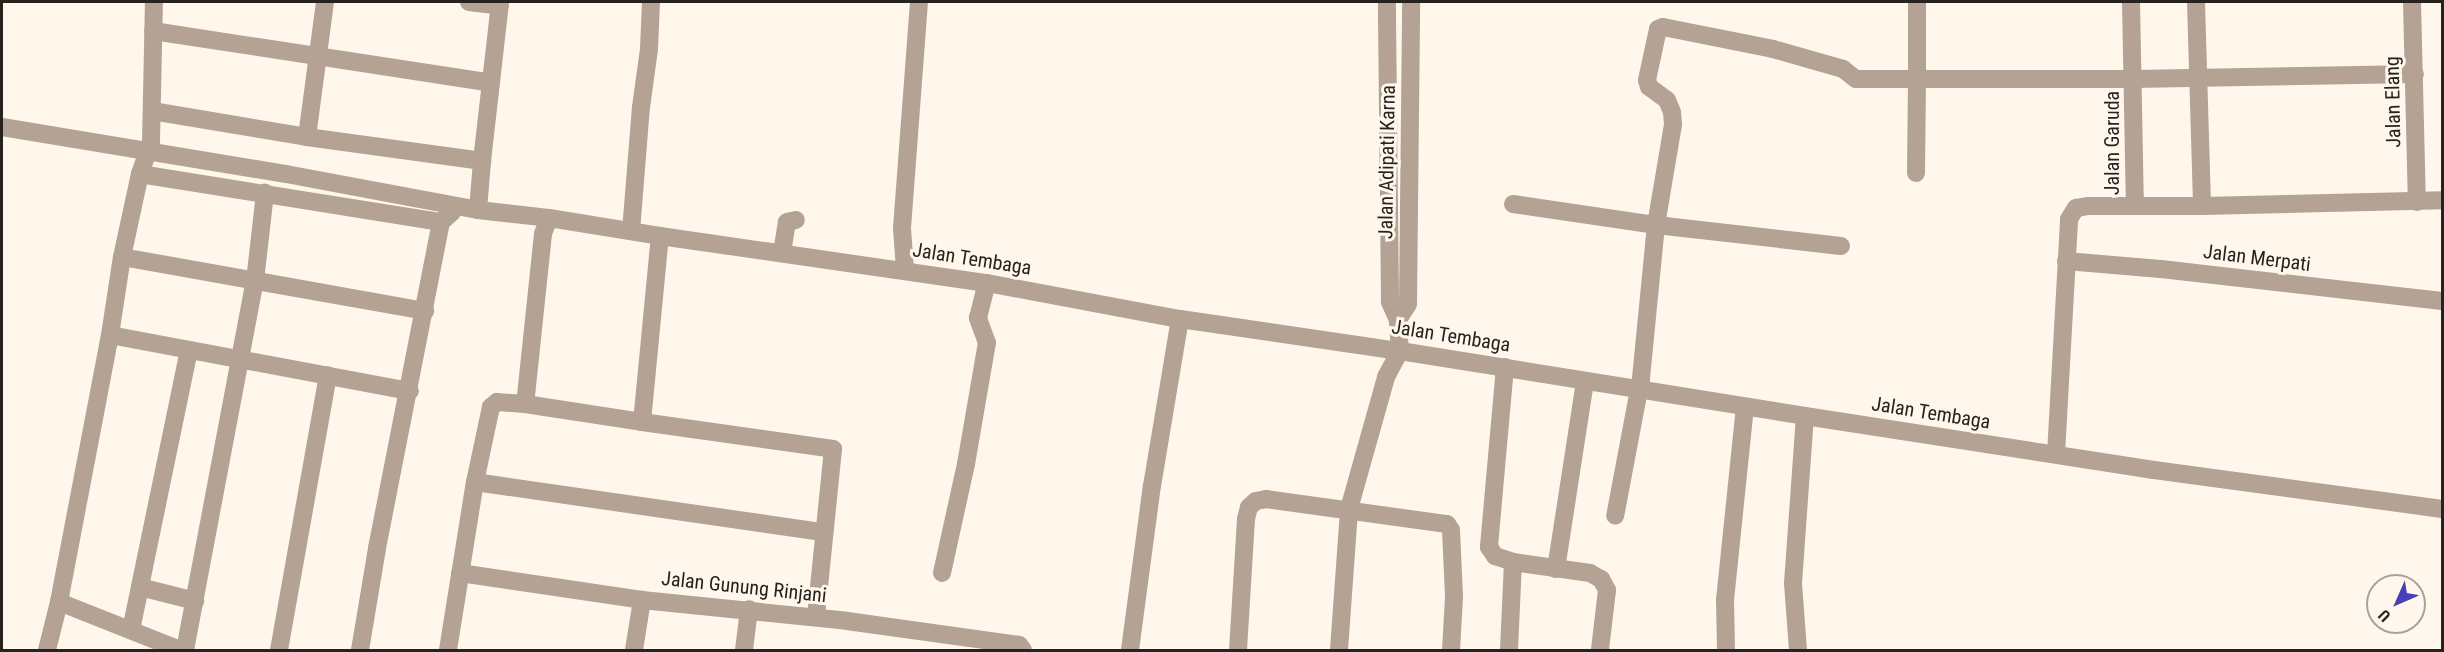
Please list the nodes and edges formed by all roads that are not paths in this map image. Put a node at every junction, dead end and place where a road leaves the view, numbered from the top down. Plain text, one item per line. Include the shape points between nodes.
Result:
1 (154, 2) edge
2 (325, 2) edge
3 (469, 2) edge
4 (651, 2) edge
5 (920, 2) edge
6 (1387, 2) edge
7 (1411, 2) edge
8 (1917, 2) edge
9 (2131, 2) edge
10 (2196, 2) edge
11 (2412, 2) edge
12 (500, 4) edge
13 (153, 31) junction
14 (317, 56) junction
15 (2415, 74) junction
16 (2200, 78) junction
17 (1386, 79) junction
18 (1411, 79) junction
19 (1917, 79) junction
20 (2134, 79) junction
21 (491, 83) junction
22 (2, 127) edge
23 (151, 132) junction
24 (307, 137) junction
25 (1916, 173) dead end
26 (140, 174) junction
27 (480, 184) junction
28 (265, 193) junction
29 (2442, 200) edge
30 (2417, 202) junction
31 (1513, 204) dead end
32 (453, 206) junction
33 (2135, 206) junction
34 (2202, 206) junction
35 (549, 218) junction
36 (796, 220) dead end
37 (441, 222) junction
38 (1656, 225) junction
39 (631, 231) junction
40 (660, 236) junction
41 (784, 244) junction
42 (1841, 246) dead end
43 (122, 258) junction
44 (2066, 261) junction
45 (905, 270) junction
46 (255, 281) junction
47 (987, 283) junction
48 (2442, 302) edge
49 (425, 311) junction
50 (1180, 319) junction
51 (1399, 334) junction
52 (110, 335) junction
53 (189, 350) junction
54 (240, 359) junction
55 (1505, 367) junction
56 (328, 375) junction
57 (1585, 381) junction
58 (1640, 384) junction
59 (410, 391) junction
60 (525, 404) junction
61 (1745, 407) junction
62 (1805, 416) junction
63 (642, 422) junction
64 (2056, 454) junction
65 (475, 482) junction
66 (1350, 509) junction
67 (2442, 509) edge
68 (1615, 516) dead end
69 (824, 532) junction
70 (1513, 562) junction
71 (1556, 569) junction
72 (460, 573) junction
73 (942, 573) dead end
74 (140, 586) junction
75 (642, 600) junction
76 (195, 601) junction
77 (59, 602) junction
78 (749, 609) junction
79 (816, 616) junction
80 (132, 630) junction
81 (1023, 650) edge
82 (47, 651) edge
83 (180, 651) edge
84 (185, 651) edge
85 (279, 651) edge
86 (360, 651) edge
87 (448, 651) edge
88 (634, 651) edge
89 (744, 651) edge
90 (1130, 651) edge
91 (1238, 651) edge
92 (1340, 651) edge
93 (1451, 651) edge
94 (1509, 651) edge
95 (1600, 651) edge
96 (1726, 651) edge
97 (1798, 651) edge

1 - 13 street
2 - 14 street
3 - 12 street
4 - 39 street
5 - 45 street via 902,228
6 - 17 street, Jalan Adipati Karna
7 - 18 street, Jalan Adipati Karna
8 - 19 street
9 - 20 street, Jalan Garuda
10 - 16 street
11 - 15 street, Jalan Elang
12 - 21 street
13 - 14 street
13 - 23 street
14 - 21 street
14 - 24 street
15 - 16 street
15 - 30 street, Jalan Elang
16 - 20 street
16 - 34 street
17 - 18 street
17 - 51 street, Jalan Adipati Karna via 1390,302
18 - 51 street, Jalan Adipati Karna via 1408,304
19 - 20 street
19 - 25 street
19 - 38 street via 1856,79 1843,69 1773,49 1659,29 1647,80 1649,87 1667,100 1673,124
20 - 33 street, Jalan Garuda
21 - 27 street
22 - 23 street
23 - 24 street
23 - 26 street
23 - 32 street, Jalan Tembaga
24 - 27 street
26 - 28 street
26 - 43 street
27 - 32 street, Jalan Tembaga
27 - 35 street, Jalan Tembaga
28 - 37 street
28 - 46 street
29 - 30 street
30 - 34 street
31 - 38 street
32 - 37 street
33 - 34 street
33 - 44 street via 2076,208 2069,219
35 - 39 street, Jalan Tembaga
35 - 60 street via 543,234
36 - 41 street via 787,220
37 - 49 street
38 - 42 street
38 - 58 street
39 - 40 street, Jalan Tembaga
40 - 41 street, Jalan Tembaga
40 - 63 street
41 - 45 street, Jalan Tembaga
43 - 46 street
43 - 52 street
44 - 48 street, Jalan Merpati via 2161,268
44 - 64 street
45 - 47 street, Jalan Tembaga
46 - 49 street
46 - 54 street
47 - 50 street, Jalan Tembaga
47 - 73 street via 978,318 987,343
49 - 59 street
50 - 51 street, Jalan Tembaga
50 - 90 street
51 - 55 street, Jalan Tembaga
51 - 66 street
52 - 53 street
52 - 77 street
53 - 54 street
53 - 74 street
54 - 56 street
54 - 76 street
55 - 57 street, Jalan Tembaga
55 - 70 street via 1489,547 1495,556
56 - 59 street
56 - 85 street
57 - 58 street, Jalan Tembaga
57 - 71 street
58 - 61 street, Jalan Tembaga
58 - 68 street
59 - 86 street
60 - 63 street
60 - 65 street via 493,405
61 - 62 street, Jalan Tembaga
61 - 96 street via 1725,600
62 - 64 street, Jalan Tembaga
62 - 97 street via 1793,583
63 - 69 street via 832,448 832,481
64 - 67 street, Jalan Tembaga
65 - 69 street
65 - 72 street
66 - 91 street via 1266,499 1249,507
66 - 92 street
66 - 93 street via 1447,524 1452,530
69 - 79 street
70 - 71 street
70 - 94 street
71 - 95 street via 1597,575 1605,584
72 - 75 street, Jalan Gunung Rinjani
72 - 87 street
74 - 76 street
74 - 80 street
75 - 78 street, Jalan Gunung Rinjani
75 - 88 street
76 - 84 street
77 - 80 street
77 - 82 street
78 - 79 street, Jalan Gunung Rinjani
78 - 89 street
79 - 81 street, Jalan Gunung Rinjani via 1019,645
80 - 83 street

